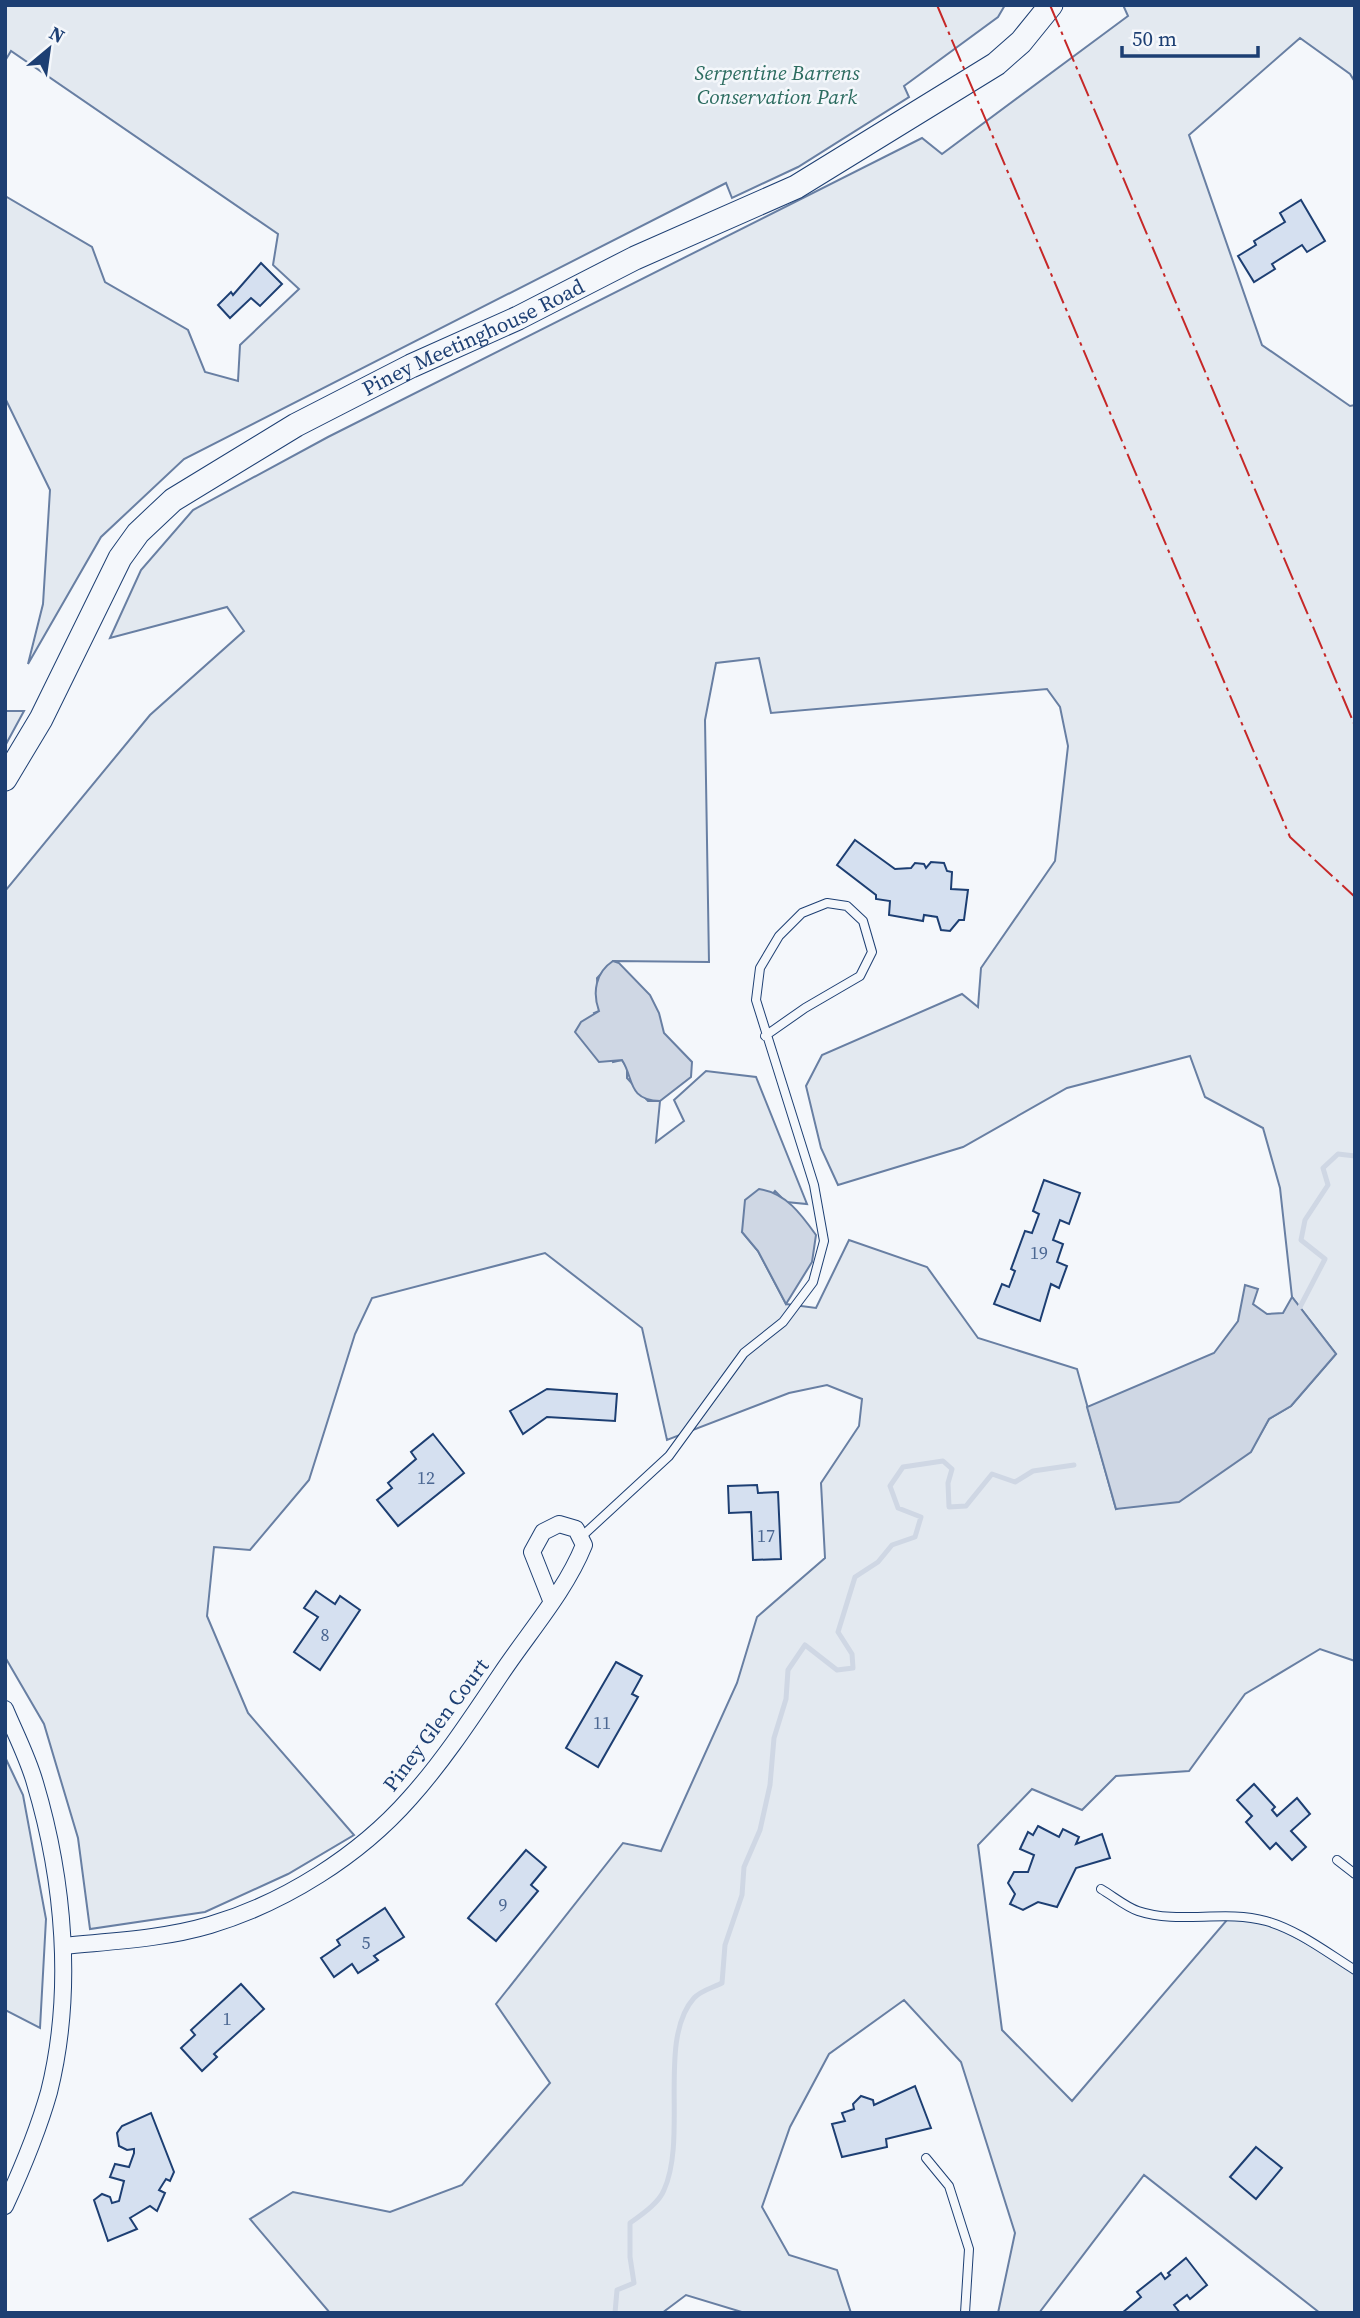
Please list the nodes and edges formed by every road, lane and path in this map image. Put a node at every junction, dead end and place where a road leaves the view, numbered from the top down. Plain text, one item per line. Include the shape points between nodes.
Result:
1 (1051, 5) edge
2 (5, 779) edge
3 (765, 1035) junction
4 (580, 1538) junction
5 (551, 1600) junction
6 (5, 1709) edge
7 (1336, 1860) dead end
8 (1355, 1874) edge
9 (1101, 1889) dead end
10 (63, 1946) junction
11 (1355, 1970) edge
12 (926, 2158) dead end
13 (5, 2206) edge
14 (965, 2313) edge

1 - 2 main road, Piney Meetinghouse Road via 996,64 796,187 635,258 399,372 296,425 173,500 138,533 120,558 41,719
3 - 3 lane via 756,1000 760,968 779,936 802,913 827,903 846,906 863,921 872,953 860,976
3 - 4 lane via 814,1185 824,1241 813,1282 783,1322 744,1353 669,1456
4 - 5 street, Piney Glen Court via 584,1545 572,1574
4 - 5 street via 576,1529 559,1524 543,1532 532,1552
5 - 10 street, Piney Glen Court via 459,1737 409,1799 361,1846 287,1894 211,1925 153,1937
6 - 10 street via 35,1780 53,1852
7 - 8 lane
9 - 11 lane via 1136,1911 1172,1918 1232,1914 1266,1921 1297,1933
10 - 13 street via 61,2018 49,2091
12 - 14 lane via 949,2186 969,2249

